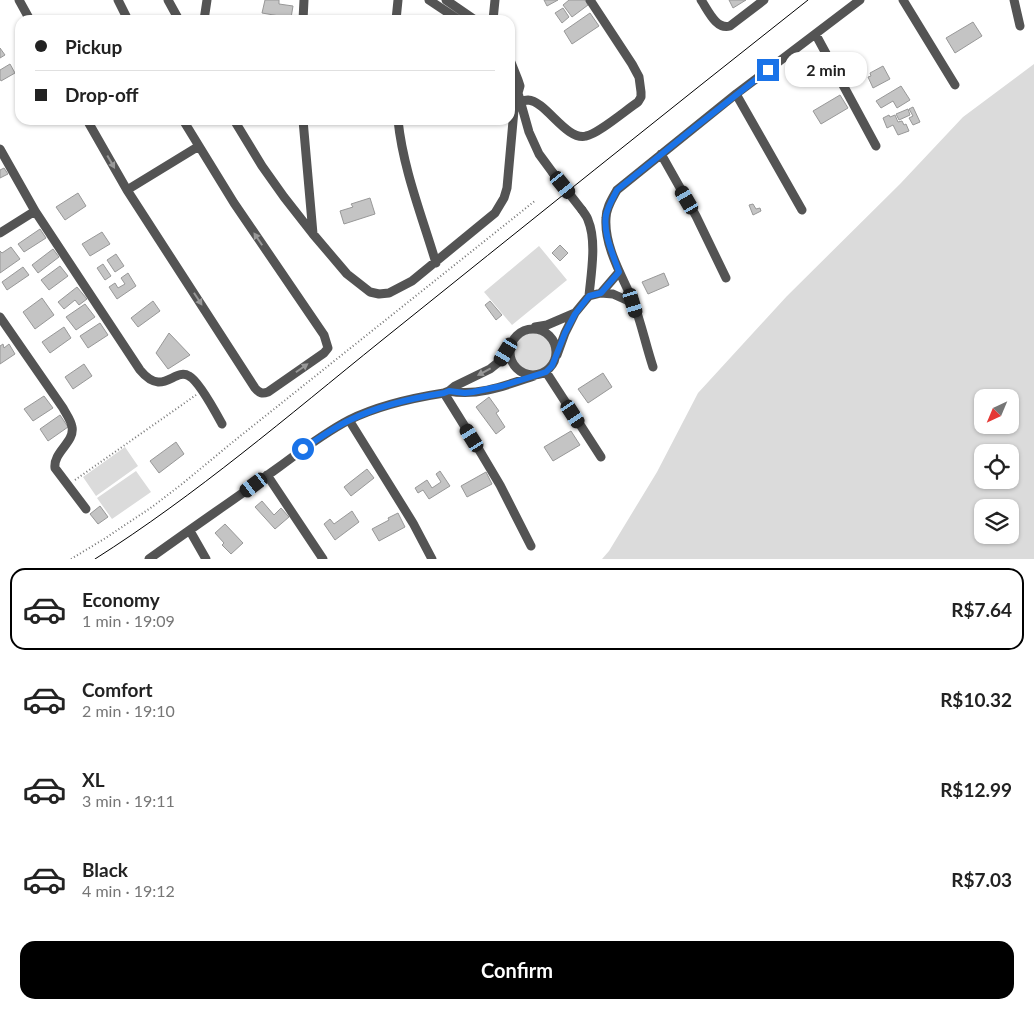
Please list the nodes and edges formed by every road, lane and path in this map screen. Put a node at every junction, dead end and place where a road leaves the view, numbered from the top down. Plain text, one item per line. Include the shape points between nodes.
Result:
1 (19, 0) edge
2 (118, 0) edge
3 (168, 0) edge
4 (207, 0) edge
5 (304, 0) edge
6 (398, 0) edge
7 (429, 0) edge
8 (446, 0) edge
9 (495, 0) edge
10 (590, 0) edge
11 (701, 0) edge
12 (764, 0) edge
13 (860, 0) edge
14 (903, 0) edge
15 (1014, 0) edge
16 (27, 15) edge
17 (126, 15) edge
18 (176, 15) edge
19 (205, 15) edge
20 (303, 15) edge
21 (396, 15) edge
22 (451, 15) edge
23 (467, 15) edge
24 (494, 15) edge
25 (1020, 26) dead end
26 (816, 35) junction
27 (515, 72) edge
28 (955, 85) dead end
29 (515, 91) edge
30 (736, 94) junction
31 (519, 97) junction
32 (515, 107) edge
33 (90, 125) edge
34 (186, 125) edge
35 (237, 125) edge
36 (303, 125) edge
37 (399, 125) edge
38 (513, 125) edge
39 (199, 146) junction
40 (876, 146) dead end
41 (0, 149) edge
42 (661, 154) junction
43 (128, 190) junction
44 (536, 200) dead end
45 (802, 210) dead end
46 (35, 211) junction
47 (0, 233) edge
48 (313, 234) junction
49 (436, 263) junction
50 (619, 272) junction
51 (726, 278) dead end
52 (601, 293) junction
53 (589, 296) junction
54 (633, 303) junction
55 (575, 314) junction
56 (0, 317) edge
57 (529, 329) junction
58 (511, 344) junction
59 (556, 358) junction
60 (653, 367) dead end
61 (546, 372) junction
62 (534, 376) junction
63 (202, 391) junction
64 (446, 392) junction
65 (349, 420) junction
66 (222, 424) dead end
67 (601, 457) dead end
68 (266, 476) junction
69 (68, 485) junction
70 (86, 509) dead end
71 (190, 531) junction
72 (530, 546) dead end
73 (71, 559) edge
74 (149, 559) edge
75 (206, 559) edge
76 (323, 559) edge
77 (432, 559) edge

1 - 16 street
2 - 17 street
3 - 18 street
4 - 19 street
5 - 20 street
6 - 21 street
7 - 22 street
8 - 23 street
9 - 24 street
10 - 31 street via 639,78 641,97 638,102 598,131 579,137 538,104
11 - 12 street via 717,23 727,27
13 - 26 street
14 - 28 street
15 - 25 street
26 - 30 street
26 - 40 street
27 - 31 street via 520,86
29 - 31 street
30 - 42 street
30 - 45 street
31 - 32 street
31 - 53 street, bridge via 532,140 542,158 588,220 593,249
33 -> 43 street
34 - 39 street
35 - 48 street via 262,166
36 - 48 street
37 - 49 street via 413,193
38 - 49 street via 507,188 500,206 490,219
39 - 43 street
43 -> 39 street via 255,388 268,392 324,353 328,348 327,342
41 - 46 street
42 - 50 street via 617,190 609,204 607,235
42 - 51 street
44 - 73 path via 182,484
46 - 47 street
46 - 63 street via 145,376 159,382 188,375
48 - 49 street via 347,274 370,292 389,293 400,289
50 - 52 street
50 - 54 street
52 - 53 street
52 - 54 street via 613,294
53 - 55 street
54 - 60 street
55 - 57 street
55 - 59 street
56 - 69 street via 63,408 73,428 54,463
57 - 58 street via 521,332
57 - 59 street via 544,331 550,336 557,350
58 - 62 street via 510,359 514,366
58 -> 64 street via 500,361 490,369
59 - 61 street
61 - 62 street
61 - 67 street
62 - 64 street via 473,392
63 - 66 street
63 - 69 path
64 - 65 street via 410,398
64 - 72 street via 500,485
65 - 68 street
65 - 77 street
68 - 71 street
68 - 76 street
69 - 70 street
71 - 74 street
71 - 75 street

